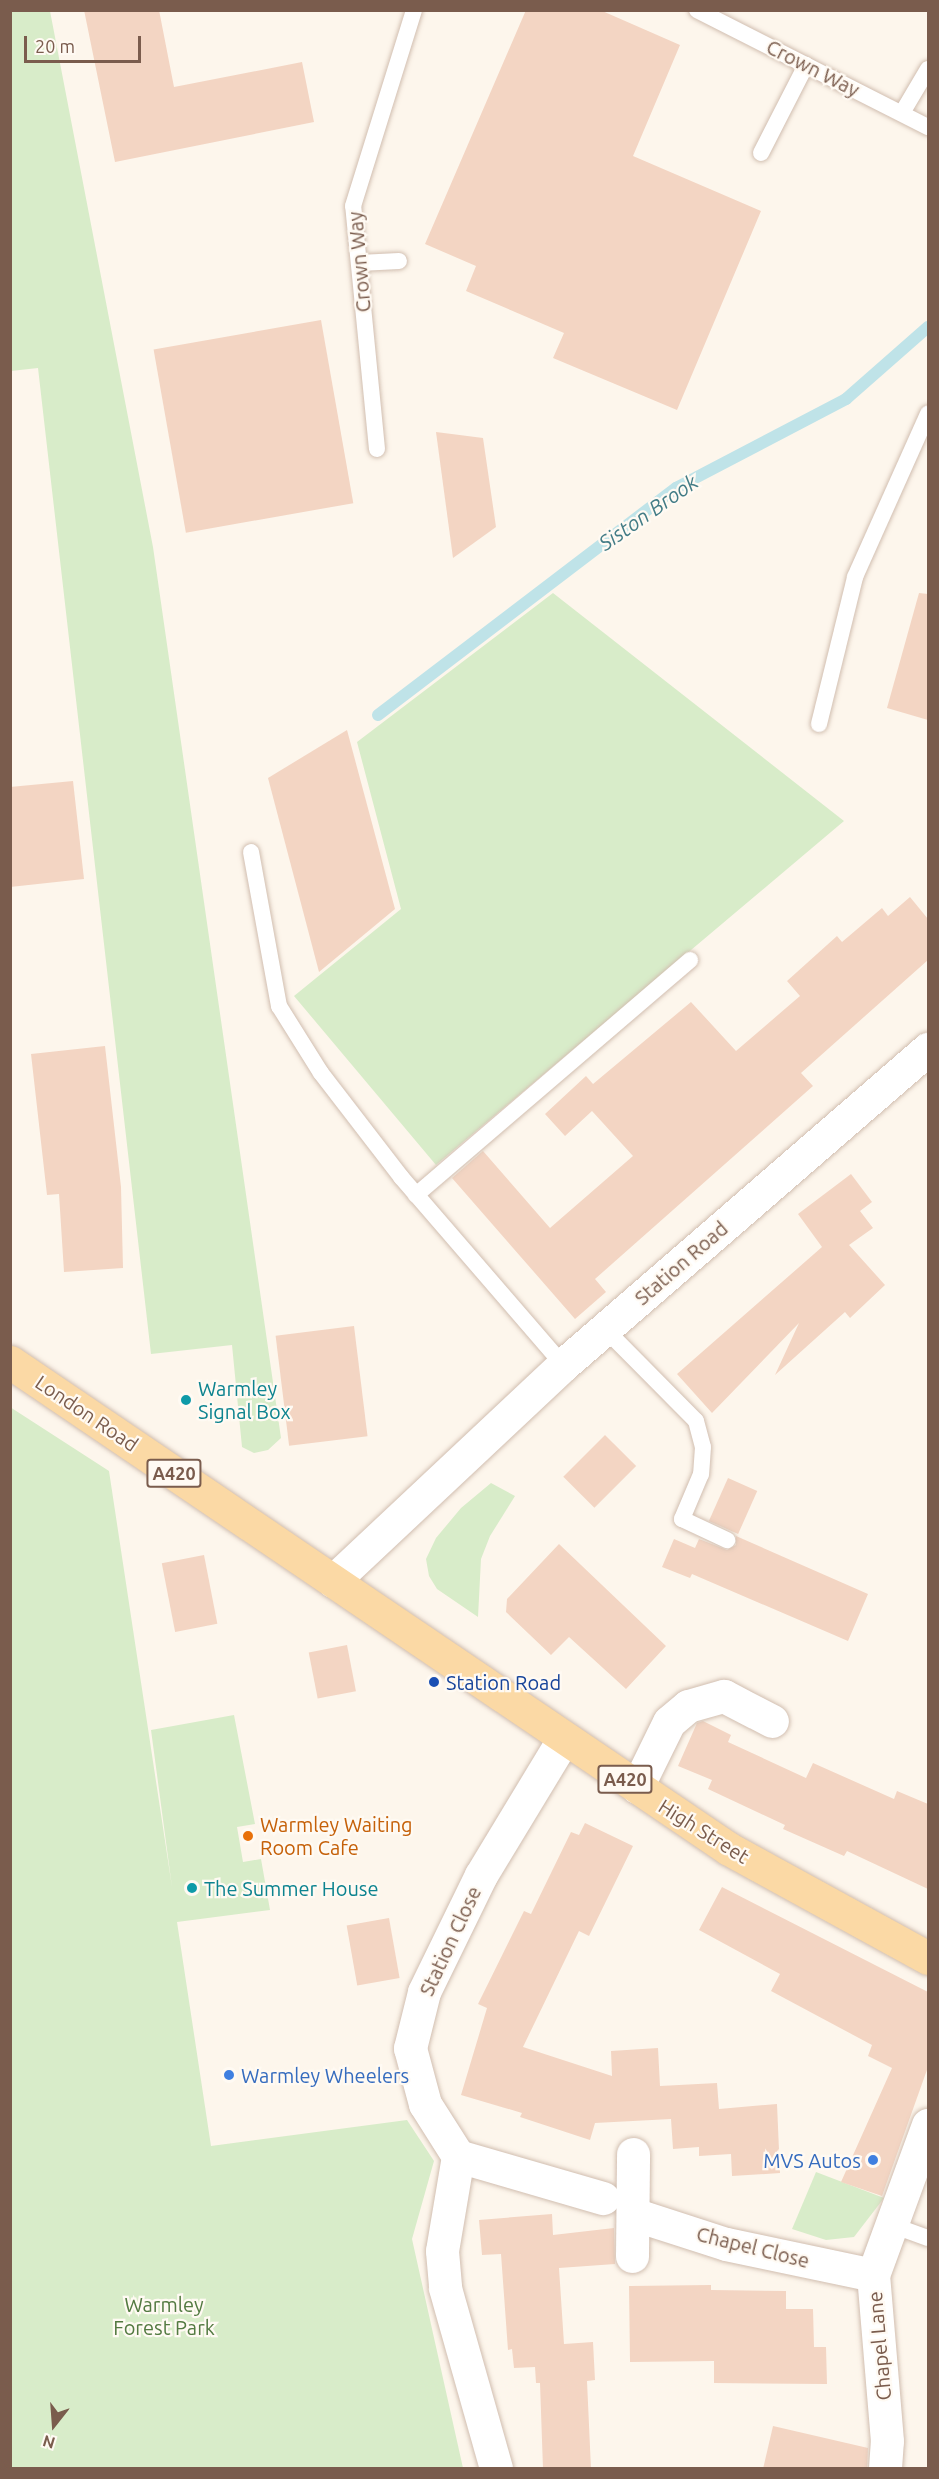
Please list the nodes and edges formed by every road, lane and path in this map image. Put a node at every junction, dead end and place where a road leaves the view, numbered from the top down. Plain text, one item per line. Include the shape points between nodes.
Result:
1 (414, 10) edge
2 (698, 10) edge
3 (806, 65) junction
4 (928, 69) edge
5 (902, 113) junction
6 (928, 127) edge
7 (762, 153) dead end
8 (399, 261) dead end
9 (358, 263) junction
10 (928, 414) edge
11 (377, 450) dead end
12 (819, 724) dead end
13 (251, 852) dead end
14 (690, 960) dead end
15 (928, 1049) edge
16 (416, 1195) junction
17 (605, 1329) junction
18 (10, 1362) edge
19 (563, 1365) junction
20 (251, 1527) joint
21 (727, 1540) dead end
22 (333, 1581) junction
23 (772, 1721) dead end
24 (564, 1738) junction
25 (637, 1788) junction
26 (928, 1958) edge
27 (928, 2125) edge
28 (633, 2154) dead end
29 (458, 2156) junction
30 (603, 2198) dead end
31 (633, 2214) junction
32 (892, 2225) junction
33 (928, 2238) edge
34 (632, 2256) dead end
35 (873, 2275) junction
36 (495, 2469) edge
37 (885, 2469) edge

1 - 9 lane, Crown Way via 353,206
2 - 3 lane, Crown Way
3 - 5 lane, Crown Way
3 - 7 lane
4 - 5 lane
5 - 6 lane, Crown Way
8 - 9 lane
9 - 11 lane, Crown Way
10 - 12 lane via 855,577
13 - 16 lane via 279,1006 321,1073
14 - 16 lane
15 - 17 street, Station Road
16 - 19 lane
17 - 19 street, Station Road
17 - 21 lane via 696,1421 703,1447 701,1474 682,1519
18 - 20 main road, London Road / A420
19 - 22 street, Station Road
20 - 22 main road, High Street / A420
22 - 24 main road, High Street / A420
23 - 25 street via 724,1696 688,1706 669,1722
24 - 25 main road, High Street / A420
24 - 29 street, Station Close via 481,1875 424,1992 410,2048 425,2104
25 - 26 main road, High Street / A420 via 729,1849
27 - 32 street, Chapel Lane
28 - 31 street
29 - 30 street
29 - 36 street via 442,2251 445,2288
31 - 34 street
31 - 35 street, Chapel Close via 726,2244
32 - 33 lane
32 - 35 street, Chapel Lane
35 - 37 street, Chapel Lane via 887,2441

